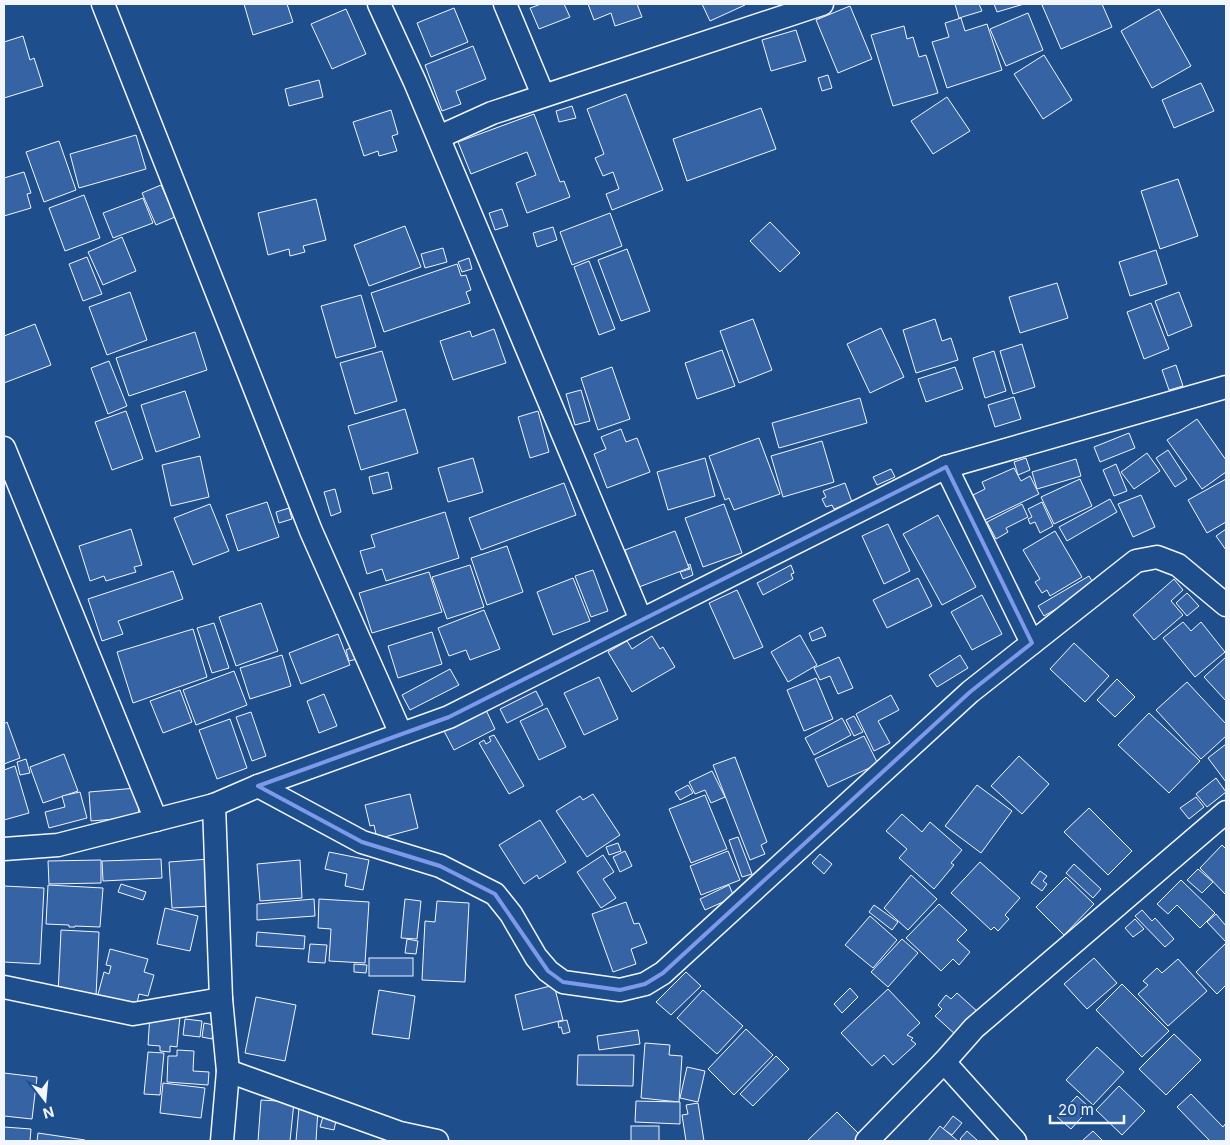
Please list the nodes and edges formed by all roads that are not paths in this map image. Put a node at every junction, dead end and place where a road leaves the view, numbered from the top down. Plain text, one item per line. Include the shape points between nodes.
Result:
1 (103, 4) edge
2 (379, 4) edge
3 (505, 4) edge
4 (822, 4) edge
5 (543, 95) junction
6 (439, 137) junction
7 (1226, 387) edge
8 (4, 448) edge
9 (946, 467) junction
10 (1226, 605) edge
11 (641, 620) junction
12 (1032, 643) junction
13 (402, 734) junction
14 (258, 786) junction
15 (214, 805) junction
16 (1226, 812) edge
17 (156, 820) junction
18 (4, 849) edge
19 (4, 987) edge
20 (221, 999) junction
21 (944, 1062) junction
22 (228, 1071) junction
23 (222, 1141) edge
24 (437, 1141) edge
25 (867, 1141) edge
26 (1014, 1141) edge

1 - 13 street via 311,532
2 - 6 street
3 - 5 street
4 - 5 street
5 - 6 street
6 - 11 street
7 - 9 street
8 - 17 street
9 - 11 street
9 - 12 street
10 - 12 street via 1178,565 1157,557 1136,561
11 - 13 street via 449,717
12 - 14 street via 970,692 663,973 645,984 620,990 563,982 548,972 510,914 488,890 440,866 362,842
13 - 14 street
14 - 15 street
15 - 17 street
15 - 20 street
16 - 21 street via 974,1028
17 - 18 street via 58,845
19 - 20 street via 133,1014
20 - 22 street
21 - 25 street
21 - 26 street
22 - 23 street
22 - 24 street via 400,1133

